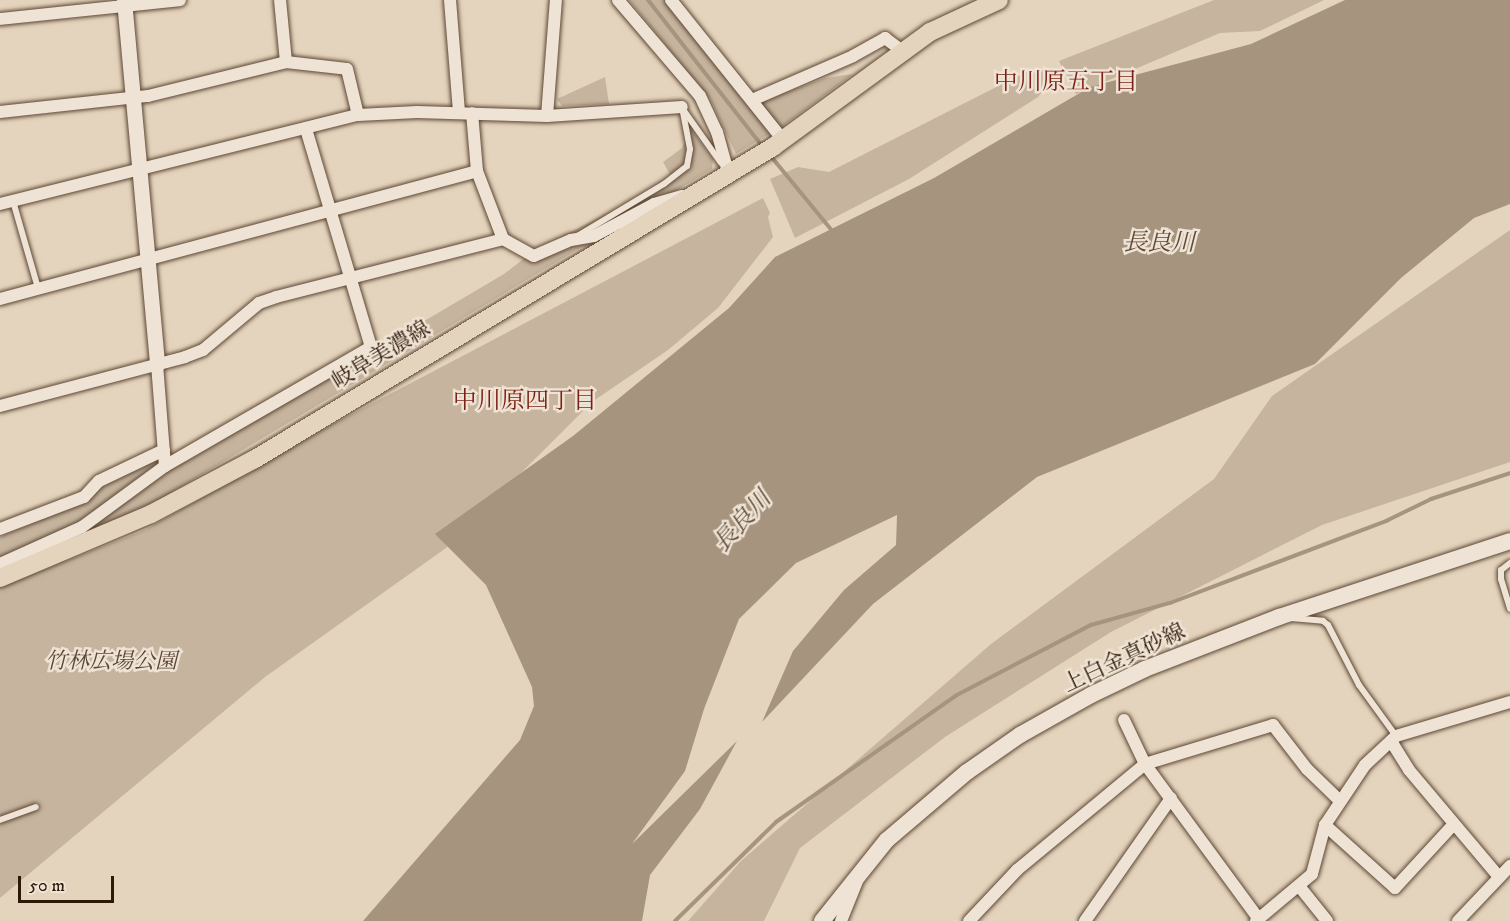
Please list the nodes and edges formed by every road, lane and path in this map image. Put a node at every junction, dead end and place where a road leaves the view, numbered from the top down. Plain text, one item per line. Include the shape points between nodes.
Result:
1 (180, 0) edge
2 (280, 0) edge
3 (450, 0) edge
4 (556, 0) edge
5 (618, 0) edge
6 (671, 0) edge
7 (999, 0) edge
8 (124, 3) edge
9 (0, 19) edge
10 (902, 50) junction
11 (286, 62) junction
12 (133, 98) junction
13 (752, 100) junction
14 (682, 107) junction
15 (0, 112) edge
16 (466, 113) junction
17 (358, 115) junction
18 (547, 116) junction
19 (306, 129) junction
20 (778, 143) junction
21 (735, 168) junction
22 (139, 170) junction
23 (477, 171) junction
24 (694, 193) junction
25 (13, 201) junction
26 (0, 204) edge
27 (330, 210) junction
28 (504, 239) junction
29 (571, 240) junction
30 (147, 259) junction
31 (352, 280) junction
32 (38, 288) junction
33 (0, 299) edge
34 (157, 365) junction
35 (0, 406) edge
36 (164, 450) junction
37 (165, 466) junction
38 (0, 529) edge
39 (1510, 541) edge
40 (1510, 563) edge
41 (0, 564) edge
42 (0, 578) edge
43 (1510, 609) edge
44 (1279, 617) junction
45 (1510, 702) edge
46 (1124, 720) dead end
47 (1394, 738) junction
48 (1145, 764) junction
49 (1172, 798) junction
50 (1340, 801) junction
51 (36, 807) dead end
52 (0, 820) edge
53 (1325, 825) junction
54 (1453, 825) junction
55 (1510, 866) edge
56 (859, 872) junction
57 (1499, 877) junction
58 (1299, 886) junction
59 (1257, 920) edge
60 (822, 921) edge
61 (841, 921) edge
62 (969, 921) edge
63 (1085, 921) edge
64 (1326, 921) edge
65 (1458, 921) edge

1 - 8 street
2 - 11 street
3 - 16 street
4 - 18 street
5 - 21 street via 700,96
6 - 13 street
7 - 10 main road, 岐阜美濃線
8 - 9 street
8 - 12 street
10 - 13 street via 885,38
10 - 20 main road, 岐阜美濃線 via 829,109
11 - 12 street
11 - 17 street via 347,69
12 - 15 street
12 - 22 street
13 - 20 street
14 - 18 street
14 - 21 lane
14 - 29 lane via 690,149 687,166
16 - 17 street
16 - 18 street
16 - 23 street
17 - 19 street
19 - 22 street
19 - 27 street
20 - 21 main road, 岐阜美濃線
21 - 24 main road, 岐阜美濃線
22 - 25 street
22 - 30 street
23 - 27 street
23 - 28 street
24 - 29 street via 654,204 594,236
24 - 42 main road, 岐阜美濃線 via 255,459 151,514
25 - 26 street
25 - 32 lane
27 - 30 street
27 - 31 street
28 - 29 street via 534,256
28 - 31 street
30 - 32 street
30 - 34 street
31 - 34 street via 259,303 203,350
31 - 37 street via 371,347
32 - 33 street
34 - 35 street
34 - 36 street
36 - 37 street
36 - 38 street via 99,481 84,497
37 - 41 street via 82,527
39 - 44 main road, 上白金真砂線
40 - 43 lane via 1501,570
44 - 47 lane via 1323,621 1328,625 1359,685
44 - 56 main road, 上白金真砂線 via 1145,669 1020,735 967,772 887,840
45 - 47 street
46 - 48 street
47 - 50 street via 1365,765
47 - 54 street via 1409,770
48 - 49 street
48 - 50 street via 1273,725 1307,769
48 - 62 street via 1017,870
49 - 59 street
49 - 63 street
50 - 53 street
51 - 52 lane
53 - 54 street via 1395,888
53 - 58 street via 1318,863
54 - 57 street
55 - 57 street
56 - 60 main road, 上白金真砂線
56 - 61 street
57 - 65 street
58 - 59 street
58 - 64 street

